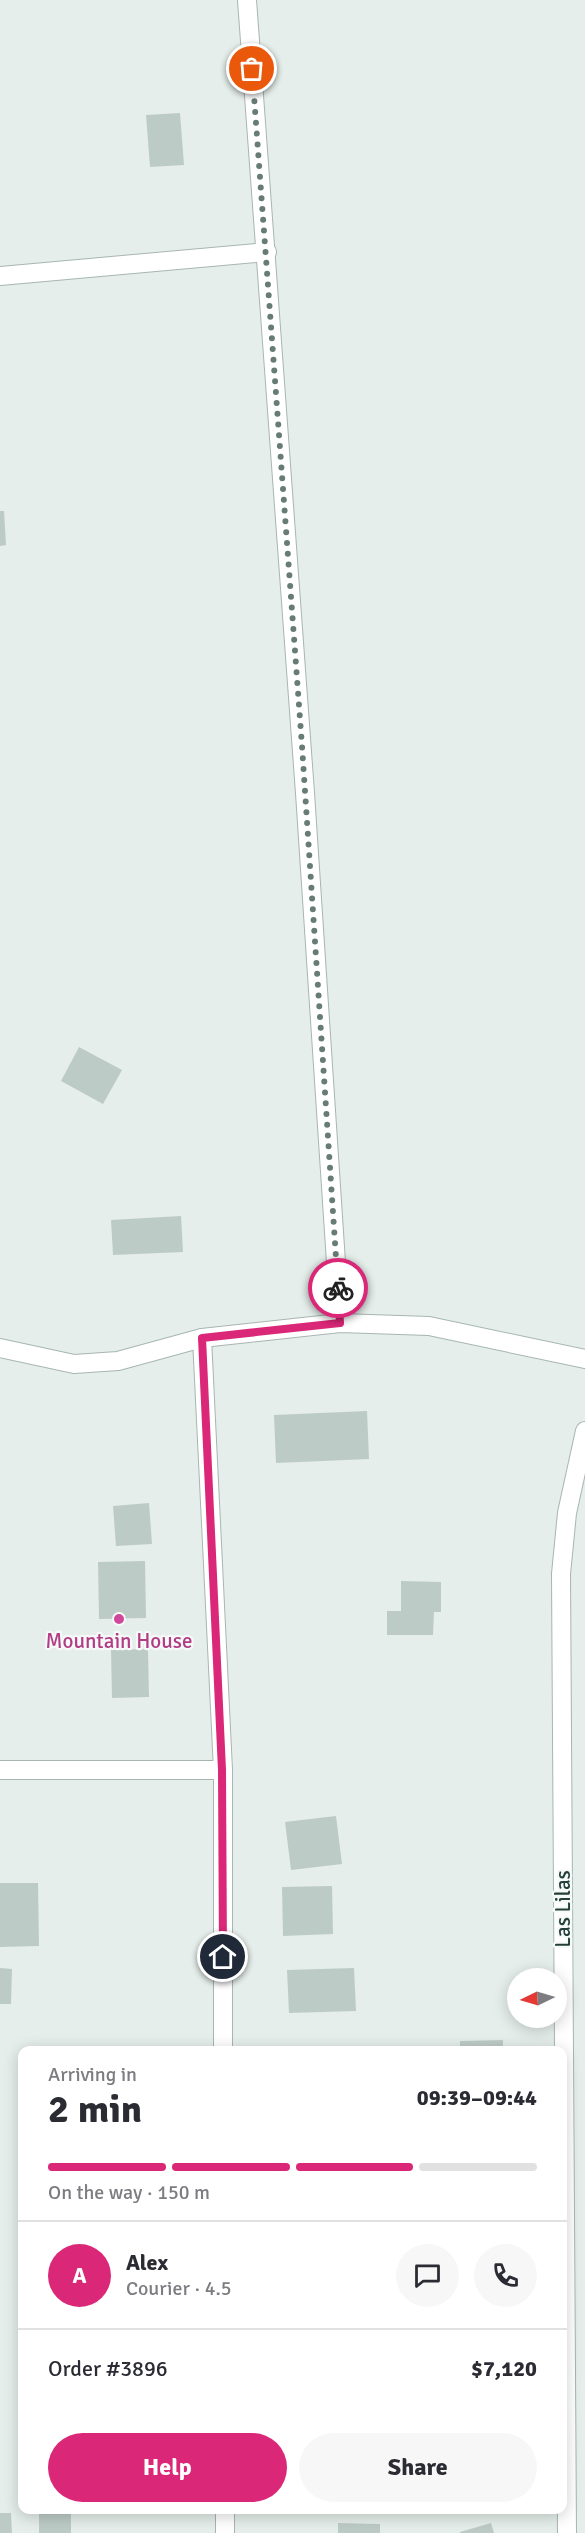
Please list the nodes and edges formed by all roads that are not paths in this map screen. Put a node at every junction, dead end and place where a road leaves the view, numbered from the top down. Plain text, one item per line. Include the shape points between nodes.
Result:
1 (247, 0) edge
2 (267, 252) junction
3 (0, 276) edge
4 (340, 1323) junction
5 (202, 1338) junction
6 (0, 1348) edge
7 (585, 1359) edge
8 (585, 1431) edge
9 (0, 1770) edge
10 (222, 1770) junction
11 (223, 2046) edge
12 (564, 2046) edge
13 (225, 2514) edge
14 (567, 2514) edge
15 (225, 2533) edge
16 (567, 2533) edge

1 - 2 street
2 - 3 street
2 - 4 street
4 - 5 street
4 - 7 street via 429,1326
5 - 6 street via 118,1361 74,1364
5 - 10 street
8 - 12 street, Las Lilas via 567,1513 561,1574
9 - 10 street
10 - 11 street
13 - 15 street
14 - 16 street, Las Lilas

